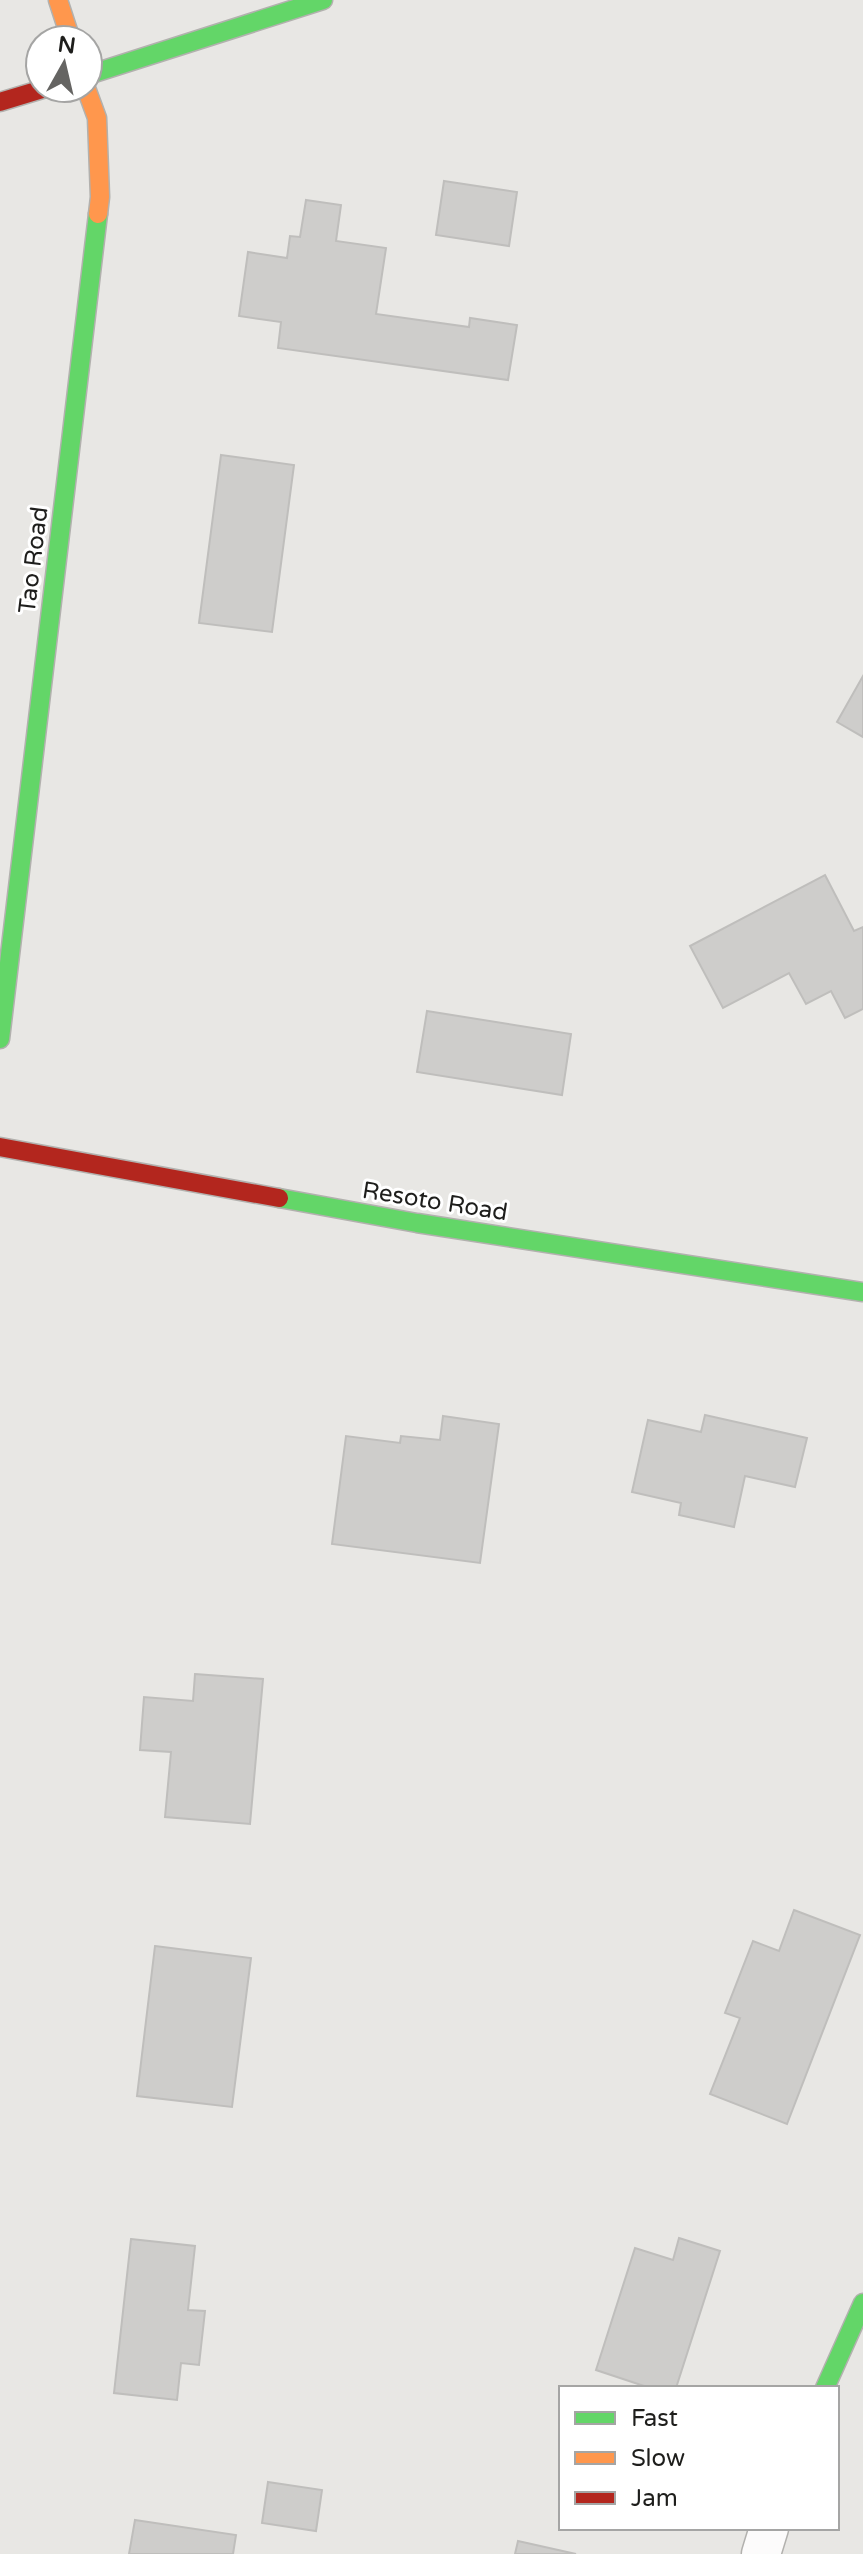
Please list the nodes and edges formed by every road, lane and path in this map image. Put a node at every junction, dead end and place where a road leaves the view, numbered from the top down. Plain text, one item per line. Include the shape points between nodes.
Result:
1 (58, 0) edge
2 (323, 0) edge
3 (66, 24) edge
4 (104, 70) edge
5 (24, 95) edge
6 (0, 102) edge
7 (92, 104) edge
8 (0, 1039) edge
9 (0, 1147) edge
10 (863, 1292) edge
11 (863, 2303) edge
12 (826, 2386) edge
13 (768, 2530) edge
14 (761, 2554) edge

1 - 3 street
2 - 4 street
5 - 6 street
7 - 8 street, Tao Road via 100,197
9 - 10 street, Resoto Road via 417,1223
11 - 12 street
13 - 14 street

